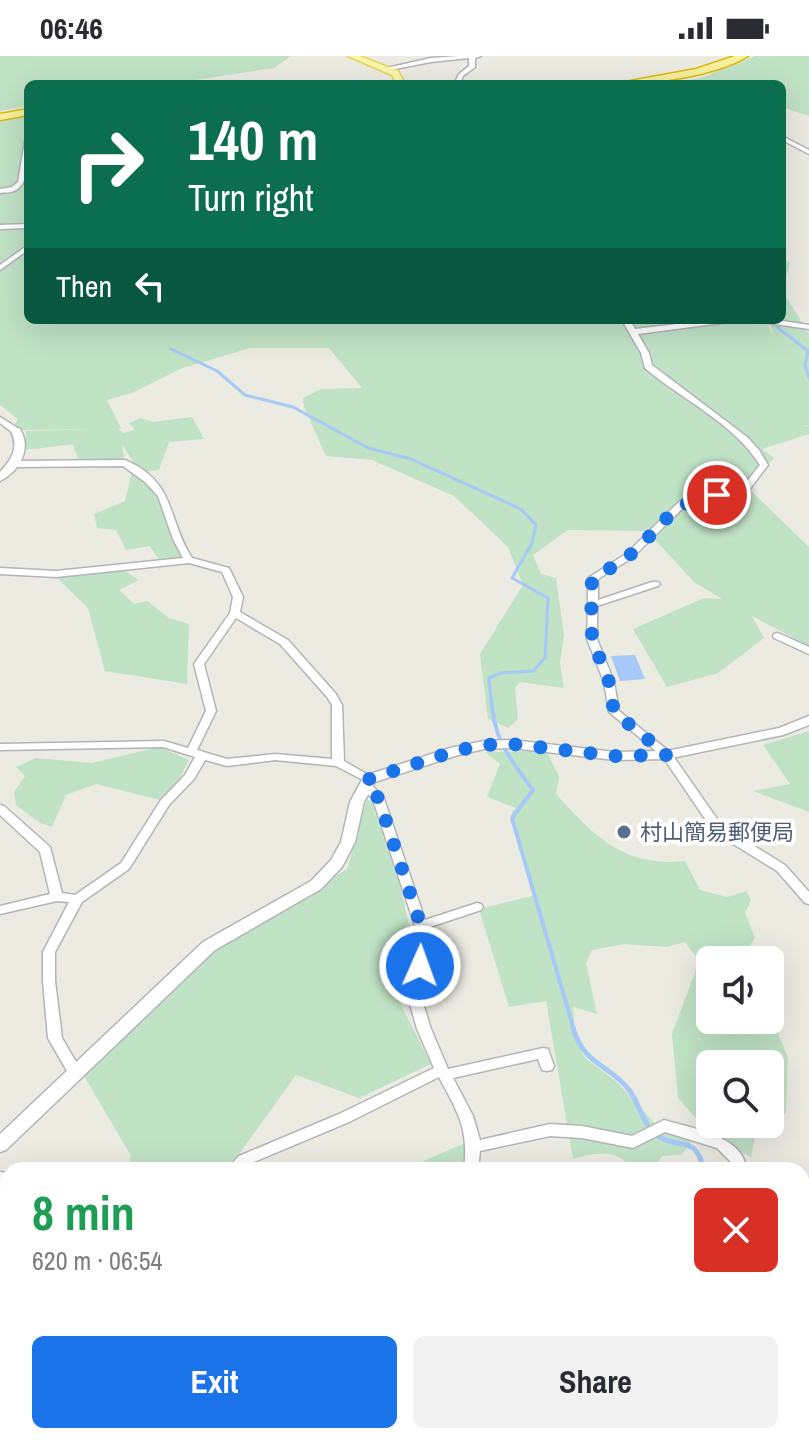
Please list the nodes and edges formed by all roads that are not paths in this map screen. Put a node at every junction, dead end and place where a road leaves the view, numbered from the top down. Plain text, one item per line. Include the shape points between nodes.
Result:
1 (352, 56) edge
2 (478, 56) edge
3 (744, 56) edge
4 (472, 57) edge
5 (385, 69) junction
6 (400, 80) edge
7 (459, 80) edge
8 (646, 80) edge
9 (24, 114) edge
10 (0, 117) edge
11 (786, 140) edge
12 (809, 152) edge
13 (24, 165) edge
14 (0, 191) edge
15 (24, 226) edge
16 (0, 227) edge
17 (24, 250) edge
18 (0, 268) edge
19 (628, 324) edge
20 (697, 324) edge
21 (786, 324) edge
22 (809, 327) edge
23 (632, 332) junction
24 (0, 419) edge
25 (16, 431) joint
26 (15, 464) junction
27 (0, 478) edge
28 (189, 560) junction
29 (0, 571) edge
30 (655, 584) dead end
31 (591, 605) junction
32 (235, 613) junction
33 (778, 636) dead end
34 (809, 651) edge
35 (809, 720) edge
36 (0, 747) edge
37 (196, 755) junction
38 (667, 755) junction
39 (338, 763) junction
40 (367, 783) junction
41 (0, 809) edge
42 (57, 897) junction
43 (77, 899) junction
44 (809, 900) edge
45 (477, 907) dead end
46 (0, 910) edge
47 (421, 926) junction
48 (547, 1066) dead end
49 (444, 1072) junction
50 (76, 1074) junction
51 (0, 1145) edge
52 (475, 1147) junction
53 (242, 1162) edge
54 (472, 1162) edge
55 (739, 1162) edge

1 - 5 main road
2 - 4 street
3 - 8 highway
4 - 5 street
4 - 7 street via 472,67
5 - 6 main road
9 - 10 highway
11 - 12 street
13 - 14 street via 21,183
15 - 16 street
17 - 18 street
19 - 23 street
20 - 23 street
21 - 22 street
23 - 31 street via 648,366 733,431 764,465 746,488 699,497 673,510 629,556 593,578
24 - 25 street
25 - 26 street via 21,450
26 - 27 street
26 - 28 street via 125,463 164,498 177,541
28 - 29 street via 56,574
28 - 32 street via 226,570 238,597
30 - 31 street
31 - 38 street via 592,639 614,712
32 - 37 street via 199,664 211,711
32 - 39 street via 284,642 332,696 337,705
33 - 34 street
35 - 38 street via 783,731
36 - 37 street via 164,744
37 - 39 street via 227,763 275,757
37 - 43 street via 190,777 165,803 125,866
38 - 40 street via 484,745
38 - 44 street via 718,829 781,868
39 - 40 street
40 - 47 street via 381,806
40 - 50 street via 348,842 316,885 209,946
41 - 42 street via 46,850
42 - 43 street
42 - 46 street
43 - 50 street via 49,952 55,1038
45 - 47 street
47 - 49 street via 415,1003
48 - 49 street via 543,1053
49 - 52 street via 466,1110
49 - 53 street
50 - 51 street
52 - 54 street
52 - 55 street via 550,1130 633,1142 664,1126 722,1144

